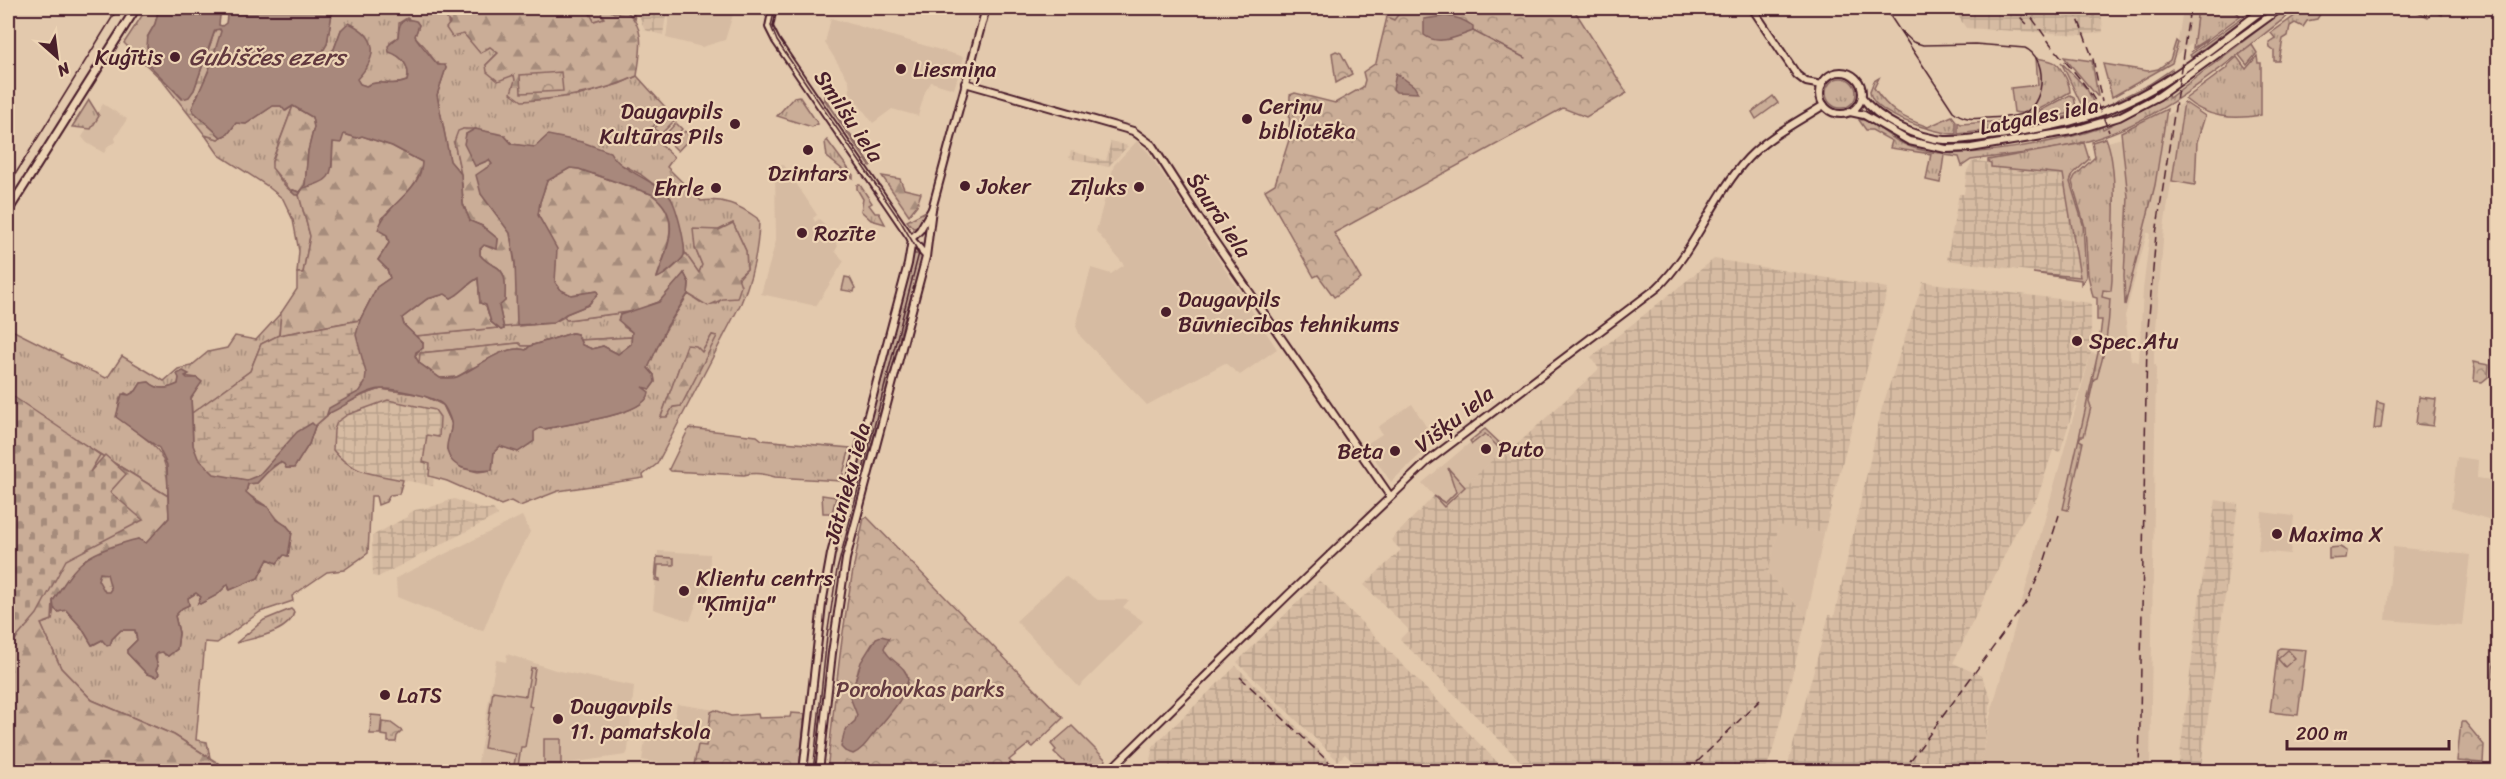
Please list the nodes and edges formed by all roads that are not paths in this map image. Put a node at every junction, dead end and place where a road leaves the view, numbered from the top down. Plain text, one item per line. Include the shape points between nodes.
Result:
1 (136, 8) edge
2 (773, 8) edge
3 (986, 8) edge
4 (1752, 8) edge
5 (2265, 8) edge
6 (2281, 8) edge
7 (965, 83) junction
8 (1822, 85) junction
9 (1862, 97) junction
10 (1824, 105) junction
11 (1850, 112) junction
12 (932, 208) junction
13 (8, 211) edge
14 (911, 239) junction
15 (926, 257) junction
16 (1390, 496) junction
17 (803, 771) edge
18 (819, 771) edge
19 (1108, 771) edge

1 - 13 main road
2 - 14 street, Smilšu iela via 770,27 776,41
3 - 7 street, Jātnieku iela
4 - 8 street via 1797,75 1806,82
5 - 9 street, Latgales iela via 2151,90 2100,114 2059,125 1968,139 1938,139 1903,128
6 - 11 street, Latgales iela via 2159,96 2119,117 2079,130 1946,149 1909,141 1864,115
7 - 12 street, Jātnieku iela
7 - 16 street, Šaurā iela via 1133,131 1152,145
8 - 9 street via 1833,74 1848,74 1859,82
8 - 10 street
9 - 11 street
10 - 11 street via 1834,113
10 - 16 street, Višķu iela via 1748,158 1657,288 1443,448
12 - 14 street, Jātnieku iela
12 - 15 street, Jātnieku iela
14 - 15 street, Smilšu iela
14 - 17 street, Jātnieku iela via 908,264 831,555
15 - 18 street, Jātnieku iela via 846,559 831,653
16 - 19 street, Višķu iela

